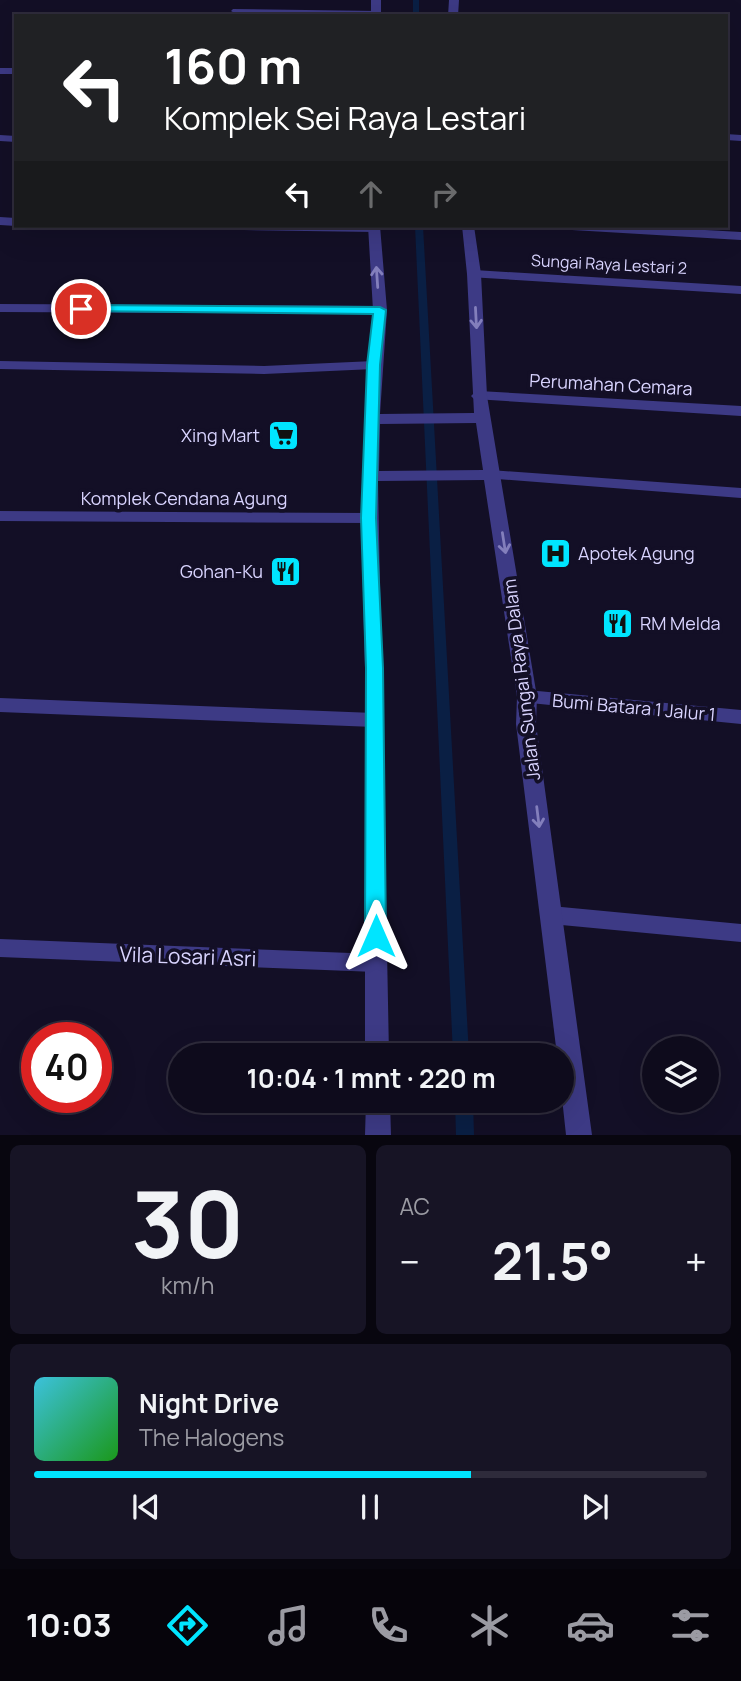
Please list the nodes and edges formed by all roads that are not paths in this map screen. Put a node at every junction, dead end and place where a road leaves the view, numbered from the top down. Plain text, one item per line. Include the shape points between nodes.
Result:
1 (236, 11) dead end
2 (322, 14) edge
3 (374, 228) edge
4 (468, 228) edge
5 (606, 228) edge
6 (741, 236) edge
7 (474, 274) junction
8 (741, 290) edge
9 (0, 308) edge
10 (380, 310) junction
11 (0, 365) edge
12 (374, 365) junction
13 (479, 396) junction
14 (741, 411) edge
15 (482, 418) junction
16 (372, 419) junction
17 (481, 475) junction
18 (370, 477) junction
19 (741, 493) edge
20 (0, 516) edge
21 (369, 518) junction
22 (527, 697) junction
23 (0, 705) edge
24 (741, 717) edge
25 (374, 720) junction
26 (551, 915) junction
27 (741, 933) edge
28 (0, 948) edge
29 (376, 964) junction
30 (377, 1043) edge
31 (378, 1113) edge
32 (378, 1135) edge
33 (579, 1135) edge

1 - 2 street
10 -> 3 street
4 - 7 street, Jalan Sungai Raya Dalam
5 - 6 street
7 - 8 street, Sungai Raya Lestari 2
7 -> 13 street, Jalan Sungai Raya Dalam
9 - 10 street
10 - 12 street
11 - 12 street via 264,370
12 - 16 street
13 - 14 street, Perumahan Cemara
13 - 15 street, Jalan Sungai Raya Dalam
15 - 16 street
15 - 17 street, Jalan Sungai Raya Dalam
16 - 18 street
17 - 18 street
17 - 19 street
17 -> 22 street, Jalan Sungai Raya Dalam via 499,515
18 - 21 street
20 - 21 street, Komplek Cendana Agung
21 - 25 street
22 - 24 street, Bumi Batara 1 Jalur 1
22 -> 26 street, Jalan Sungai Raya Dalam via 526,724
23 - 25 street
25 - 29 street
26 - 27 street
26 - 33 street, Jalan Sungai Raya Dalam
28 - 29 street, Vila Losari Asri
29 - 30 street
31 - 32 street

